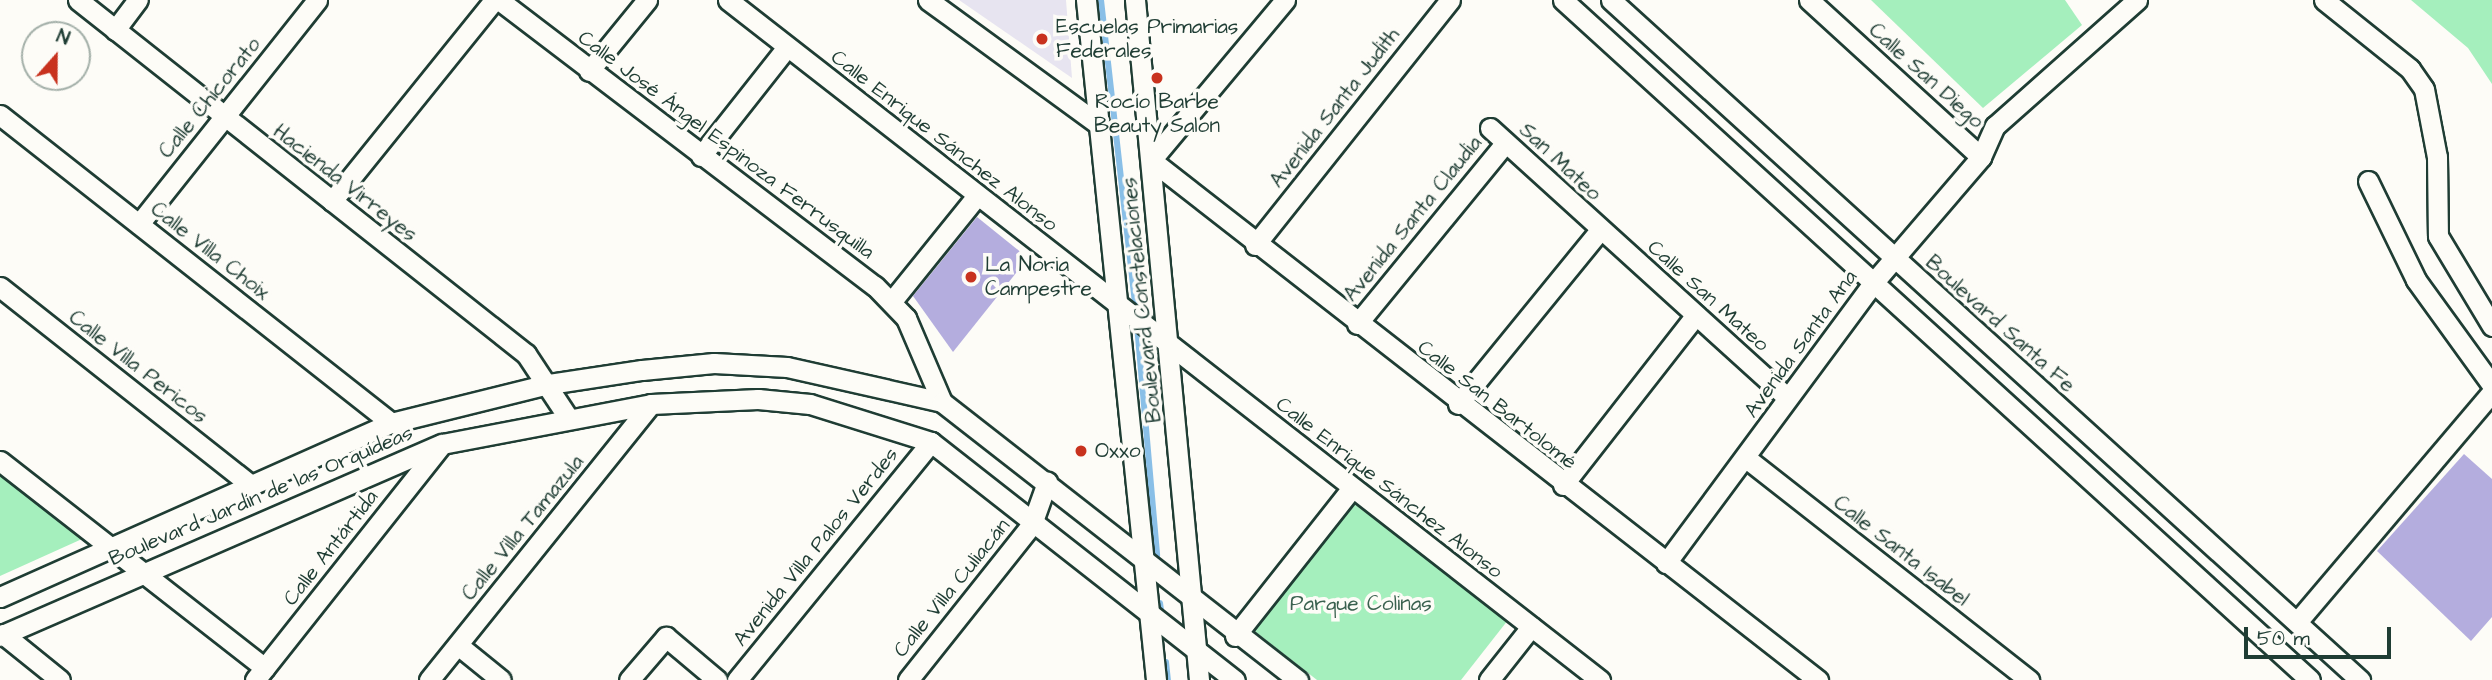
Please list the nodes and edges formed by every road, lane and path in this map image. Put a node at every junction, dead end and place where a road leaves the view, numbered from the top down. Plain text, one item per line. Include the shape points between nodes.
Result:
1 (78, 0) edge
2 (138, 0) edge
3 (317, 0) edge
4 (497, 0) edge
5 (647, 0) edge
6 (728, 0) edge
7 (928, 0) edge
8 (1086, 0) edge
9 (1135, 0) edge
10 (1285, 0) edge
11 (1450, 0) edge
12 (1563, 0) edge
13 (1611, 0) edge
14 (1809, 0) edge
15 (2137, 0) edge
16 (2324, 0) edge
17 (115, 30) junction
18 (787, 47) junction
19 (589, 71) junction
20 (0, 115) edge
21 (224, 117) junction
22 (1098, 124) junction
23 (1490, 128) dead end
24 (1505, 143) junction
25 (701, 156) junction
26 (1981, 157) junction
27 (1151, 160) junction
28 (2368, 181) dead end
29 (976, 197) junction
30 (332, 201) junction
31 (139, 224) junction
32 (1600, 230) junction
33 (1255, 245) junction
34 (1893, 259) junction
35 (1873, 283) junction
36 (0, 287) edge
37 (892, 301) junction
38 (1116, 302) junction
39 (1695, 316) junction
40 (1357, 324) junction
41 (2492, 326) edge
42 (1170, 344) junction
43 (548, 384) junction
44 (2492, 385) edge
45 (2492, 392) edge
46 (1786, 396) junction
47 (942, 402) junction
48 (651, 404) junction
49 (1458, 404) junction
50 (568, 416) junction
51 (391, 423) junction
52 (931, 442) junction
53 (442, 444) junction
54 (1746, 458) junction
55 (0, 461) edge
56 (247, 482) junction
57 (1047, 482) junction
58 (1563, 485) junction
59 (1351, 489) junction
60 (1032, 524) junction
61 (108, 546) junction
62 (1142, 558) junction
63 (1666, 564) junction
64 (142, 574) junction
65 (0, 597) edge
66 (1195, 603) junction
67 (1150, 618) junction
68 (2297, 622) junction
69 (1531, 627) junction
70 (2, 635) edge
71 (1235, 636) junction
72 (458, 645) junction
73 (1196, 654) junction
74 (260, 674) edge
75 (61, 680) edge
76 (429, 680) edge
77 (501, 680) edge
78 (629, 680) edge
79 (718, 680) edge
80 (737, 680) edge
81 (908, 680) edge
82 (1156, 680) edge
83 (1199, 680) edge
84 (1221, 680) edge
85 (1236, 680) edge
86 (1298, 680) edge
87 (1489, 680) edge
88 (1600, 680) edge
89 (1818, 680) edge
90 (2029, 680) edge
91 (2310, 680) edge
92 (2360, 680) edge

1 - 17 street, Hacienda Virreyes
2 - 17 street
3 - 21 street, Calle Chicorato
4 - 19 street, Calle José Ángel Espinoza Ferrusquilla
4 - 30 street
5 - 19 street
6 - 18 street, Calle Enrique Sánchez Alonso
7 - 22 street
8 - 22 street, Boulevard Constelaciones
9 - 27 street, Boulevard Constelaciones
10 - 27 street
11 - 33 street, Avenida Santa Judith
12 - 35 street
13 - 34 street, Boulevard Santa Fe
14 - 26 street, Calle San Diego
15 - 26 street, Avenida Santa Ana via 1995,126
16 - 41 street via 2410,69 2424,89 2437,157 2438,236
17 - 21 street, Hacienda Virreyes
18 - 25 street
18 - 29 street, Calle Enrique Sánchez Alonso
19 - 25 street, Calle José Ángel Espinoza Ferrusquilla
20 - 31 street, Calle Villa Choix
21 - 30 street, Hacienda Virreyes
21 - 31 street, Calle Chicorato
22 - 38 street, Boulevard Constelaciones
23 - 24 street, San Mateo
24 - 32 street, San Mateo
24 - 40 street, Avenida Santa Claudia
25 - 37 street, Calle José Ángel Espinoza Ferrusquilla
26 - 34 street, Avenida Santa Ana
27 - 33 street, Calle San Bartolomé
27 - 42 street, Boulevard Constelaciones
28 - 44 street via 2416,280
29 - 37 street
29 - 38 street, Calle Enrique Sánchez Alonso
30 - 43 street, Hacienda Virreyes via 526,354
31 - 51 street, Calle Villa Choix
32 - 39 street, Calle San Mateo
32 - 49 street
33 - 40 street, Calle San Bartolomé
34 - 35 street, Avenida Santa Ana
34 - 68 street, Boulevard Santa Fe
35 - 46 street, Avenida Santa Ana
35 - 91 street
36 - 56 street, Calle Villa Pericos
37 - 47 street, Calle José Ángel Espinoza Ferrusquilla via 922,348
38 - 42 street, Calle Enrique Sánchez Alonso
38 - 62 street, Boulevard Constelaciones
39 - 46 street, Calle San Mateo
39 - 58 street
40 - 49 street, Calle San Bartolomé
42 - 59 street, Calle Enrique Sánchez Alonso
42 - 66 street, Boulevard Constelaciones
43 - 47 street, Boulevard Jardín de las Orquídeas via 726,363 845,377
43 - 50 street, Hacienda Virreyes
43 - 51 street, Boulevard Jardín de las Orquídeas
45 - 68 street
46 - 54 street, Avenida Santa Ana
47 - 57 street, Boulevard Jardín de las Orquídeas
48 - 50 street, Boulevard Jardín de las Orquídeas
48 - 52 street, Boulevard Jardín de las Orquídeas via 810,404
48 - 72 street, Calle Villa Tamazula
49 - 58 street, Calle San Bartolomé
50 - 53 street, Boulevard Jardín de las Orquídeas
51 - 56 street, Boulevard Jardín de las Orquídeas
52 - 60 street, Boulevard Jardín de las Orquídeas
52 - 80 street, Avenida Villa Palos Verdes
53 - 64 street, Boulevard Jardín de las Orquídeas
53 - 74 street, Calle Antártida
54 - 63 street, Avenida Santa Ana
54 - 90 street, Calle Santa Isabel
55 - 61 street
56 - 61 street, Boulevard Jardín de las Orquídeas
57 - 60 street, Calle Villa Culiacán
57 - 62 street, Boulevard Jardín de las Orquídeas
58 - 63 street, Calle San Bartolomé
59 - 69 street, Calle Enrique Sánchez Alonso
59 - 71 street
60 - 67 street, Boulevard Jardín de las Orquídeas
60 - 81 street, Calle Villa Culiacán
61 - 64 street
61 - 65 street, Boulevard Jardín de las Orquídeas
62 - 66 street, Boulevard Jardín de las Orquídeas
62 - 67 street, Boulevard Constelaciones
63 - 89 street, Calle San Bartolomé
64 - 70 street, Boulevard Jardín de las Orquídeas
64 - 74 street
66 - 71 street, Boulevard Jardín de las Orquídeas
66 - 73 street, Boulevard Constelaciones
67 - 73 street, Boulevard Jardín de las Orquídeas
67 - 82 street, Boulevard Constelaciones
68 - 92 street, Boulevard Santa Fe
69 - 87 street
69 - 88 street, Calle Enrique Sánchez Alonso
70 - 75 street
71 - 86 street, Boulevard Jardín de las Orquídeas
72 - 76 street, Calle Villa Tamazula
72 - 77 street
73 - 83 street, Boulevard Constelaciones
73 - 84 street
73 - 85 street
78 - 79 street via 666,637

